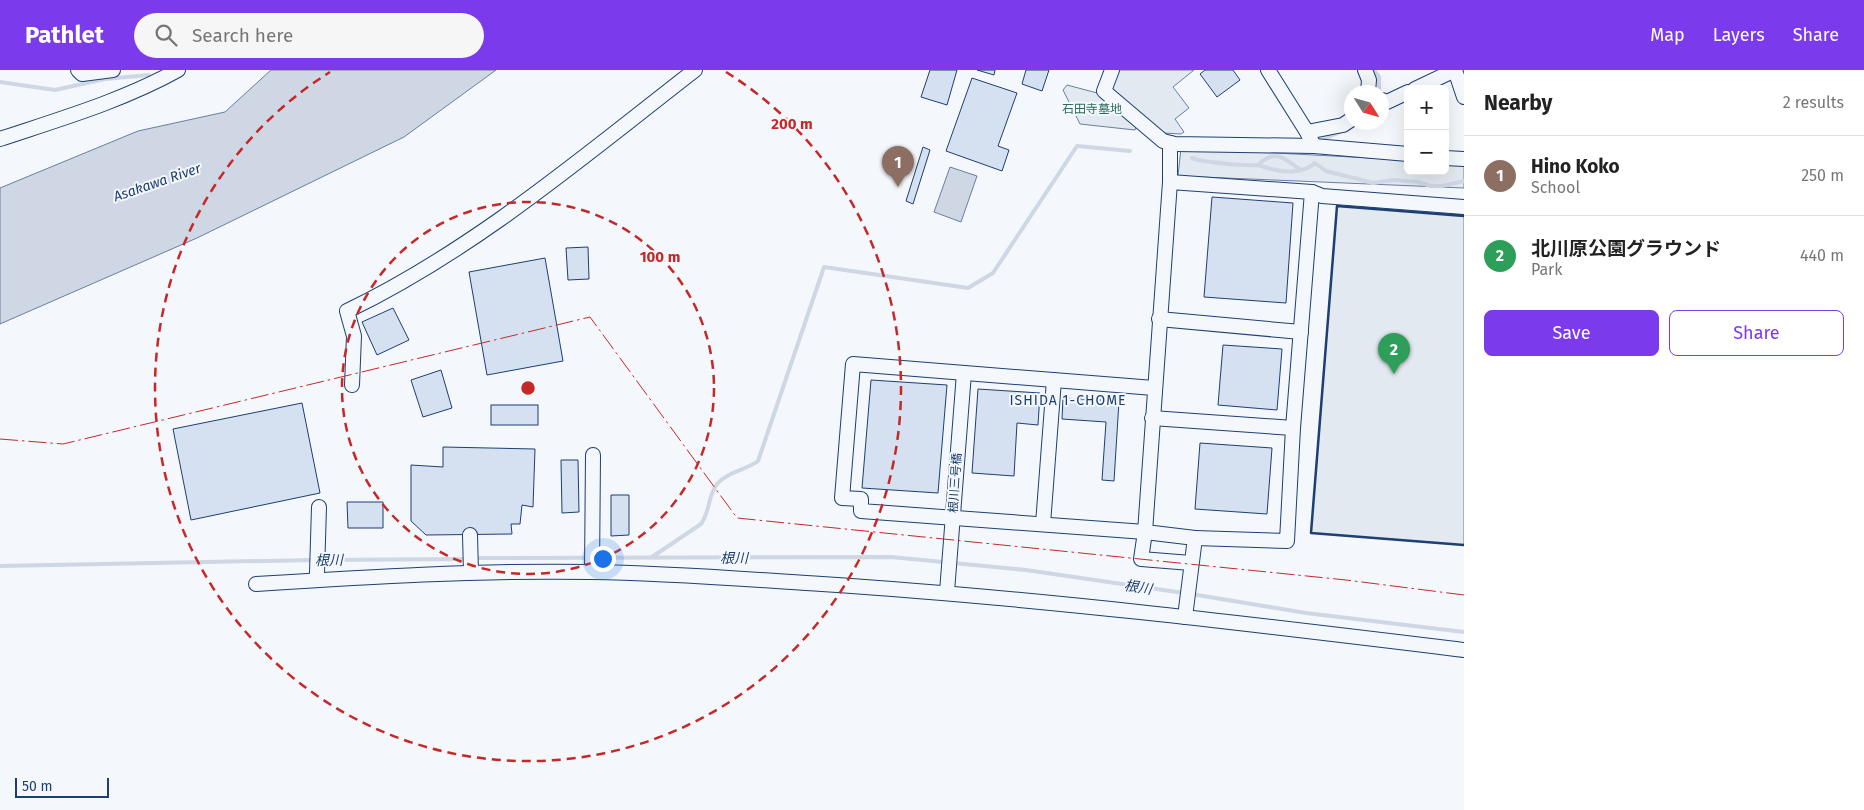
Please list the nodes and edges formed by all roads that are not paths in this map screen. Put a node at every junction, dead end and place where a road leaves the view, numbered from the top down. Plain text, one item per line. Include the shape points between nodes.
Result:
1 (78, 70) edge
2 (114, 70) edge
3 (178, 70) edge
4 (695, 70) edge
5 (1112, 70) edge
6 (1268, 70) edge
7 (1364, 70) edge
8 (1455, 70) edge
9 (159, 74) edge
10 (1369, 85) edge
11 (1423, 85) edge
12 (1404, 94) edge
13 (1464, 97) edge
14 (1389, 101) edge
15 (1344, 124) edge
16 (1306, 132) junction
17 (0, 139) edge
18 (1170, 143) junction
19 (1314, 146) junction
20 (1404, 154) edge
21 (1449, 158) edge
22 (1464, 159) edge
23 (1170, 182) junction
24 (1312, 192) junction
25 (1464, 207) edge
26 (1160, 319) junction
27 (1301, 332) junction
28 (964, 373) junction
29 (1054, 380) junction
30 (352, 385) dead end
31 (1154, 388) junction
32 (1152, 418) junction
33 (1293, 428) junction
34 (592, 455) dead end
35 (319, 507) dead end
36 (952, 517) junction
37 (1043, 524) junction
38 (1145, 532) junction
39 (1194, 538) junction
40 (470, 541) dead end
41 (1191, 563) junction
42 (592, 568) junction
43 (471, 569) junction
44 (316, 574) junction
45 (256, 584) dead end
46 (947, 592) junction
47 (1185, 611) junction
48 (1464, 650) edge

1 - 2 street via 82,74
3 - 9 street
4 - 30 street via 572,166 475,236 380,295 347,311 354,336
5 - 18 street via 1104,91 1163,141
6 - 16 street
7 - 10 street
8 - 11 street
8 - 13 street
9 - 17 street via 117,99
12 - 14 street
15 - 16 street
16 - 19 street
18 - 19 street
18 - 23 street
19 - 20 street
21 - 22 street
23 - 24 street
23 - 26 street
24 - 25 street via 1322,196
24 - 27 street
26 - 27 street
26 - 31 street
27 - 33 street
28 - 29 street
28 - 36 street, 根川三号橋
28 - 36 street via 852,364 842,498 861,499 861,511
29 - 31 street
29 - 37 street
31 - 32 street
32 - 33 street
32 - 38 street
33 - 39 street via 1287,541
34 - 42 street
35 - 44 street
36 - 37 street
36 - 46 street, 根川三号橋
37 - 38 street
38 - 39 street
38 - 41 street via 1141,559
39 - 41 street
40 - 43 street
41 - 47 street
42 - 43 street
42 - 46 street
43 - 44 street
44 - 45 street
46 - 47 street
47 - 48 street

